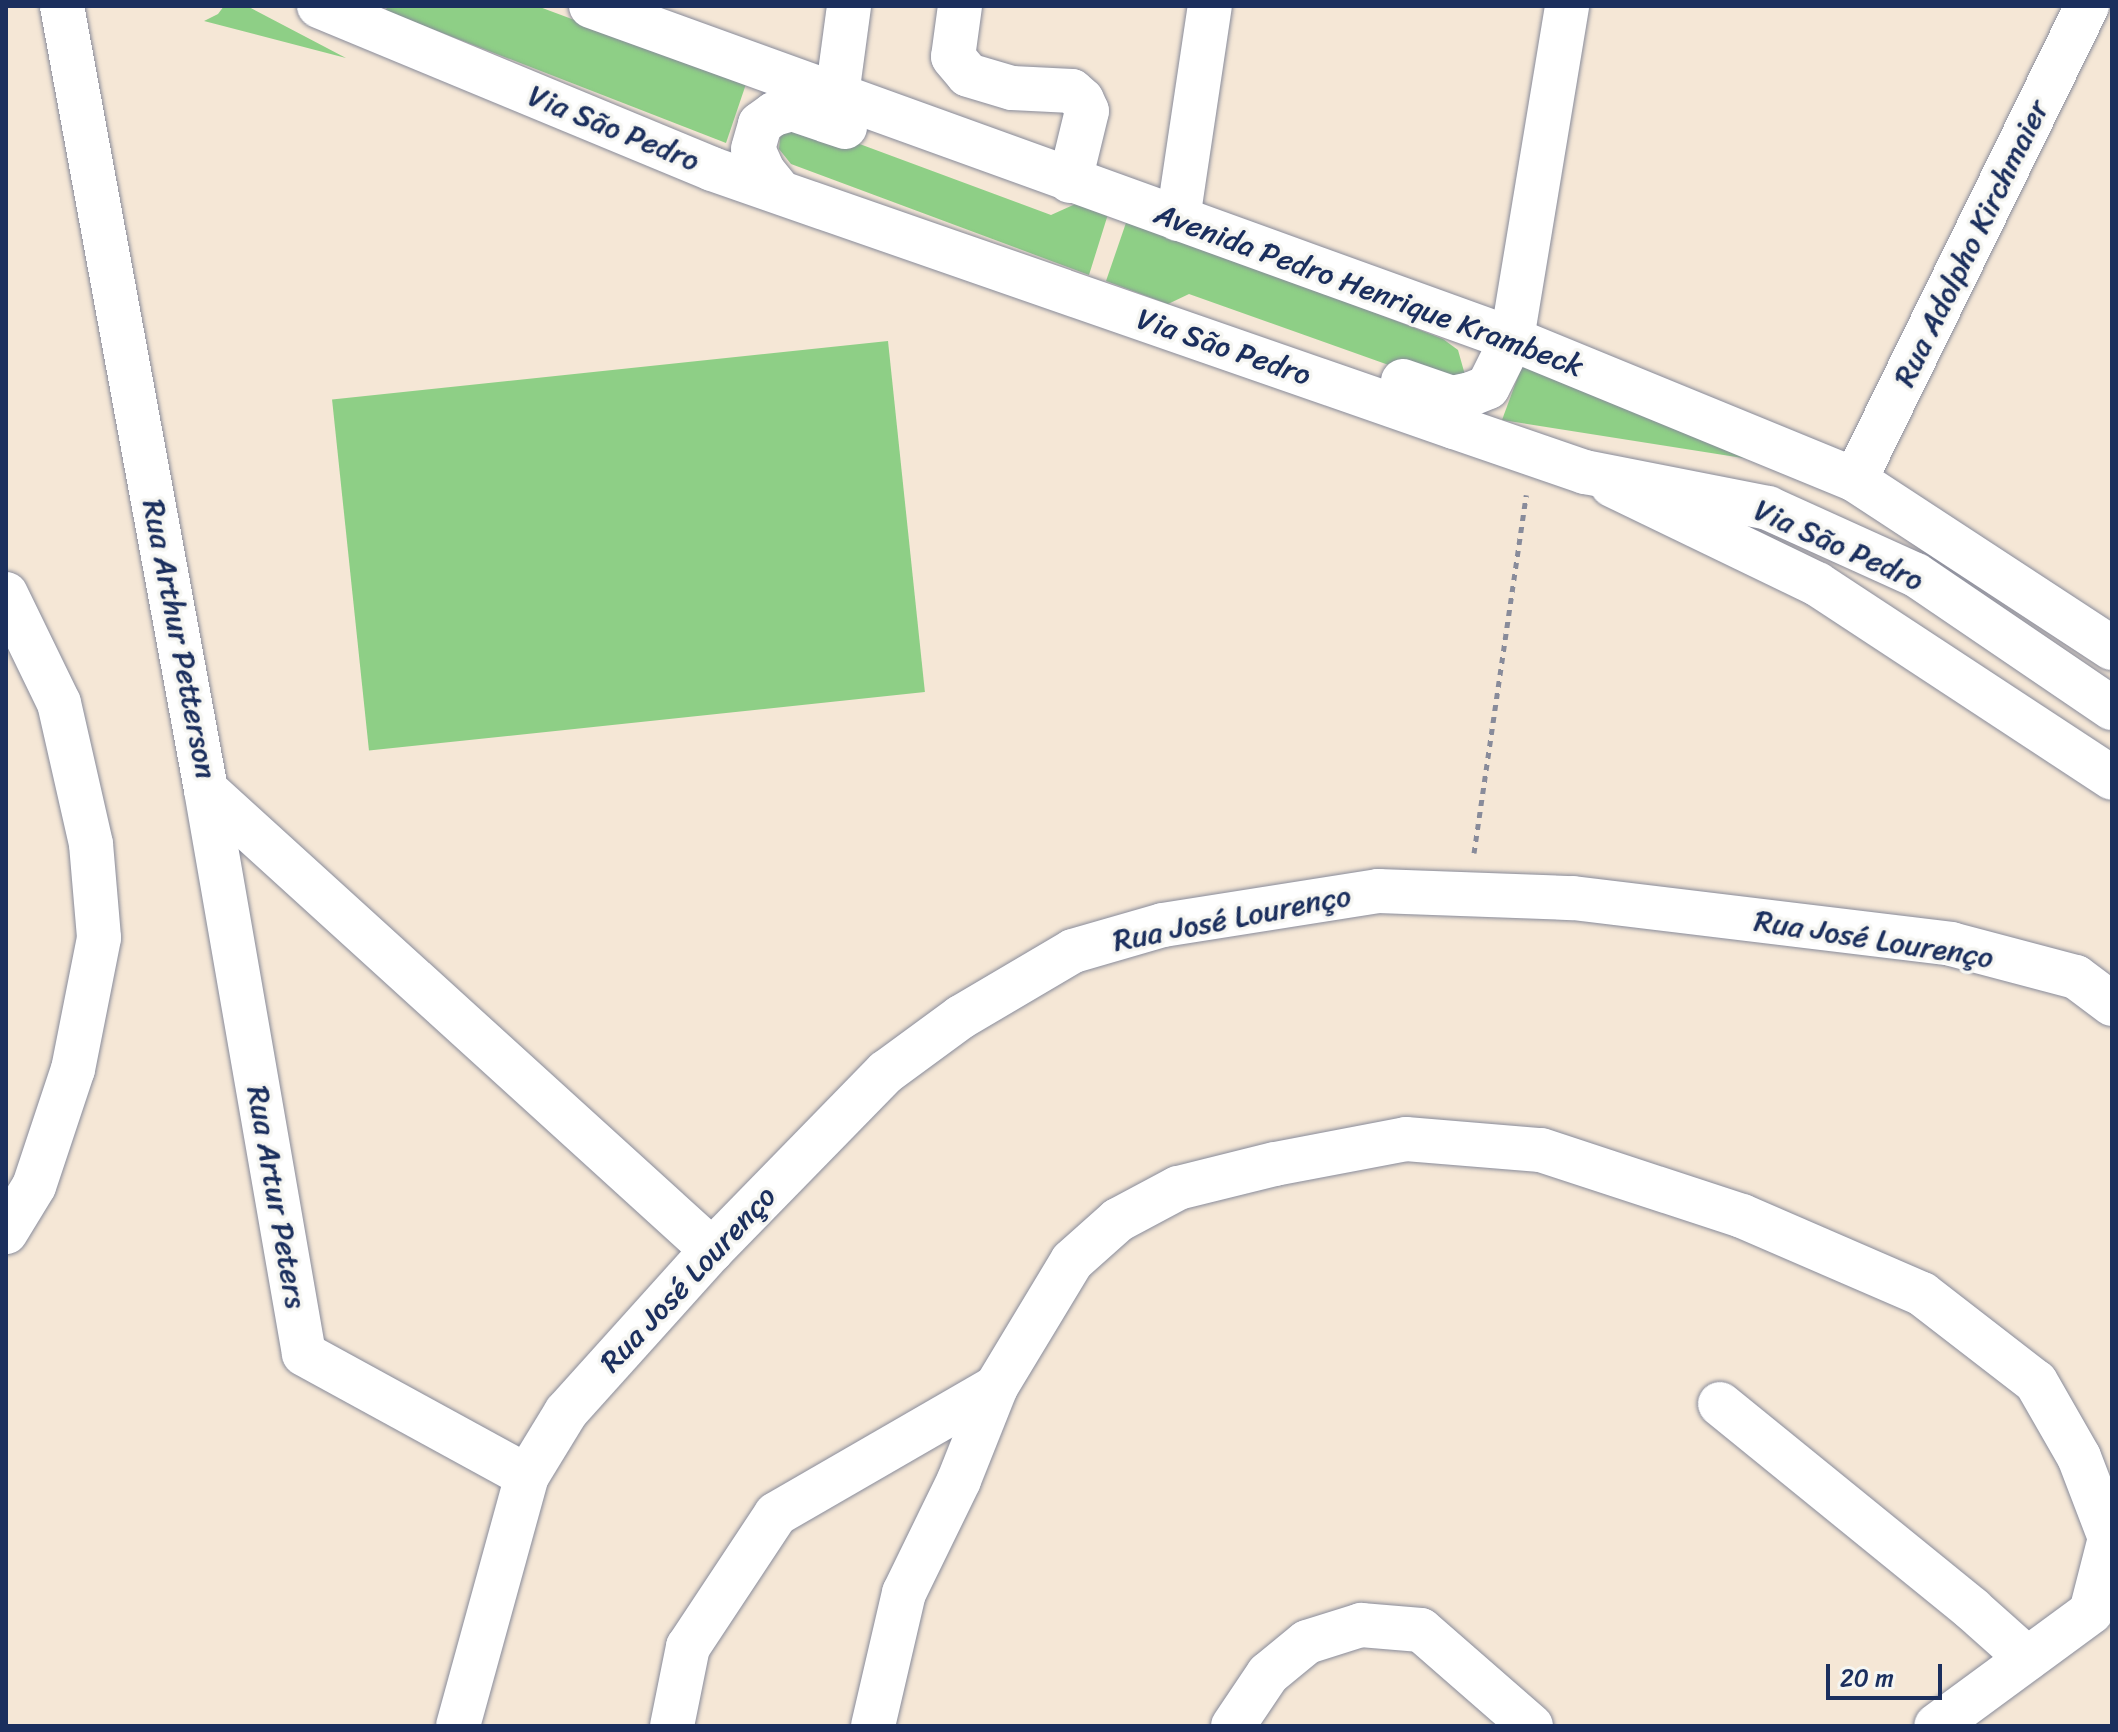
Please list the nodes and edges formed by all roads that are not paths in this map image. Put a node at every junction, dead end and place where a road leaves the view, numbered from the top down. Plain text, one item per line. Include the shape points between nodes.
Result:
1 (62, 6) edge
2 (319, 6) edge
3 (591, 6) edge
4 (849, 6) edge
5 (960, 6) edge
6 (1210, 6) edge
7 (1567, 6) edge
8 (2087, 6) edge
9 (837, 95) junction
10 (1070, 181) junction
11 (780, 192) junction
12 (1178, 219) junction
13 (1167, 327) junction
14 (1512, 339) junction
15 (1585, 472) junction
16 (1855, 480) junction
17 (6, 594) edge
18 (2112, 648) edge
19 (2112, 708) edge
20 (2112, 778) edge
21 (206, 790) junction
22 (2112, 1004) edge
23 (6, 1232) edge
24 (712, 1250) junction
25 (996, 1387) junction
26 (1720, 1404) dead end
27 (527, 1476) junction
28 (2027, 1658) junction
29 (458, 1726) edge
30 (672, 1726) edge
31 (873, 1726) edge
32 (1233, 1726) edge
33 (1531, 1726) edge
34 (1936, 1726) edge

1 - 21 street, Rua Arthur Petterson
2 - 11 street, Via São Pedro via 712,169
3 - 9 street, Avenida Pedro Henrique Krambeck
4 - 9 street
5 - 10 street via 953,57 968,75 1012,88 1072,91 1082,100 1087,111
6 - 12 street
7 - 14 street
8 - 16 street, Rua Adolpho Kirchmaier
9 - 10 street, Avenida Pedro Henrique Krambeck
10 - 11 street via 1048,193 792,109 760,124 753,149
10 - 12 street, Avenida Pedro Henrique Krambeck
11 - 13 street, Via São Pedro
12 - 14 street, Avenida Pedro Henrique Krambeck
13 - 14 street via 1197,313 1452,398 1488,387
13 - 15 street, Via São Pedro
14 - 16 street, Avenida Pedro Henrique Krambeck
15 - 19 street, Via São Pedro via 1768,508 1916,575
15 - 20 street via 1817,584
16 - 18 street, Avenida Pedro Henrique Krambeck
17 - 23 street via 59,703 91,844 99,938 73,1069 34,1186
21 - 24 street, Rua Arthur Petterson
21 - 27 street, Rua Artur Peters via 304,1354
22 - 24 street, Rua José Lourenço via 2076,977 1951,944 1573,898 1378,891 1163,925 1073,951 961,1017 886,1072
24 - 27 street, Rua José Lourenço via 566,1412
25 - 28 street via 1072,1261 1118,1220 1178,1188 1406,1139 1541,1150 1742,1216 1922,1294 2036,1382 2079,1457 2110,1538 2091,1612
25 - 30 street via 776,1514 688,1647
25 - 31 street via 959,1480 904,1593
26 - 28 street
27 - 29 street, Rua José Lourenço
28 - 34 street
32 - 33 street via 1268,1674 1307,1642 1361,1625 1421,1630

